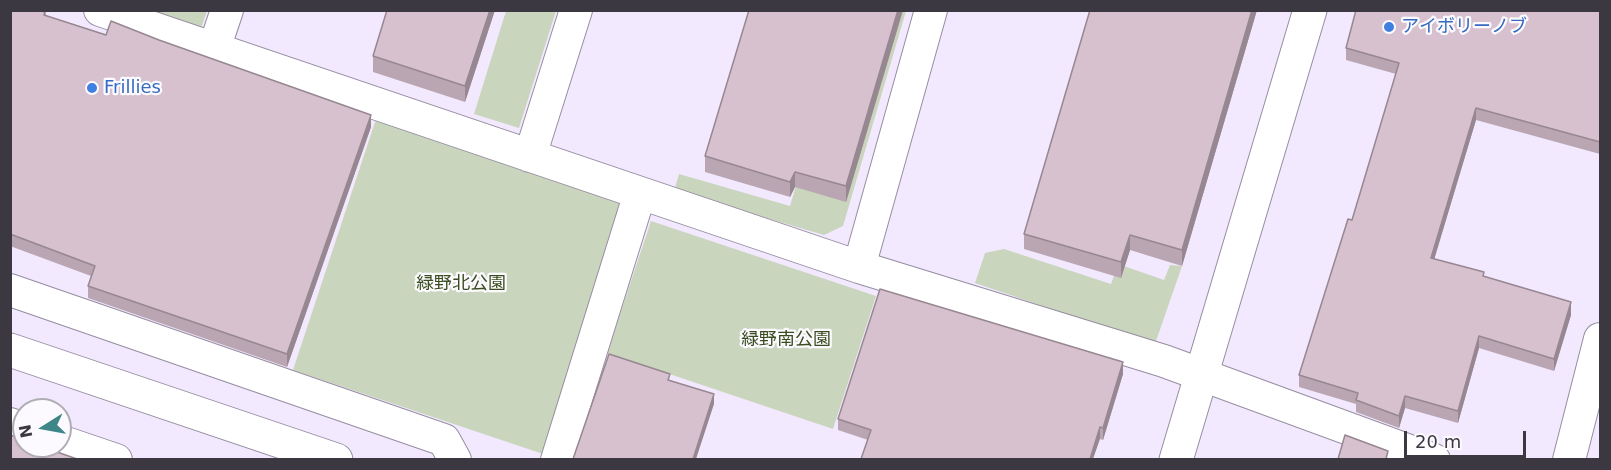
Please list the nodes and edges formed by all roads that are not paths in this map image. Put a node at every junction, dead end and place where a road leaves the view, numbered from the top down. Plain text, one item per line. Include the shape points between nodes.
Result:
1 (100, 10) edge
2 (227, 10) edge
3 (576, 10) edge
4 (931, 10) edge
5 (1310, 10) edge
6 (214, 49) junction
7 (530, 156) junction
8 (640, 193) junction
9 (859, 267) junction
10 (10, 290) edge
11 (1600, 339) edge
12 (10, 350) edge
13 (1202, 375) junction
14 (72, 445) edge
15 (116, 459) edge
16 (336, 459) edge
17 (455, 459) edge
18 (556, 459) edge
19 (1176, 459) edge
20 (1434, 459) edge
21 (1569, 459) edge

1 - 6 street
2 - 6 street
3 - 7 street
4 - 9 street
5 - 13 street
6 - 7 street
7 - 8 street
8 - 9 street
8 - 18 street
9 - 13 street
10 - 17 street via 444,440
11 - 21 street
12 - 16 street
13 - 19 street
13 - 20 street
14 - 15 street

